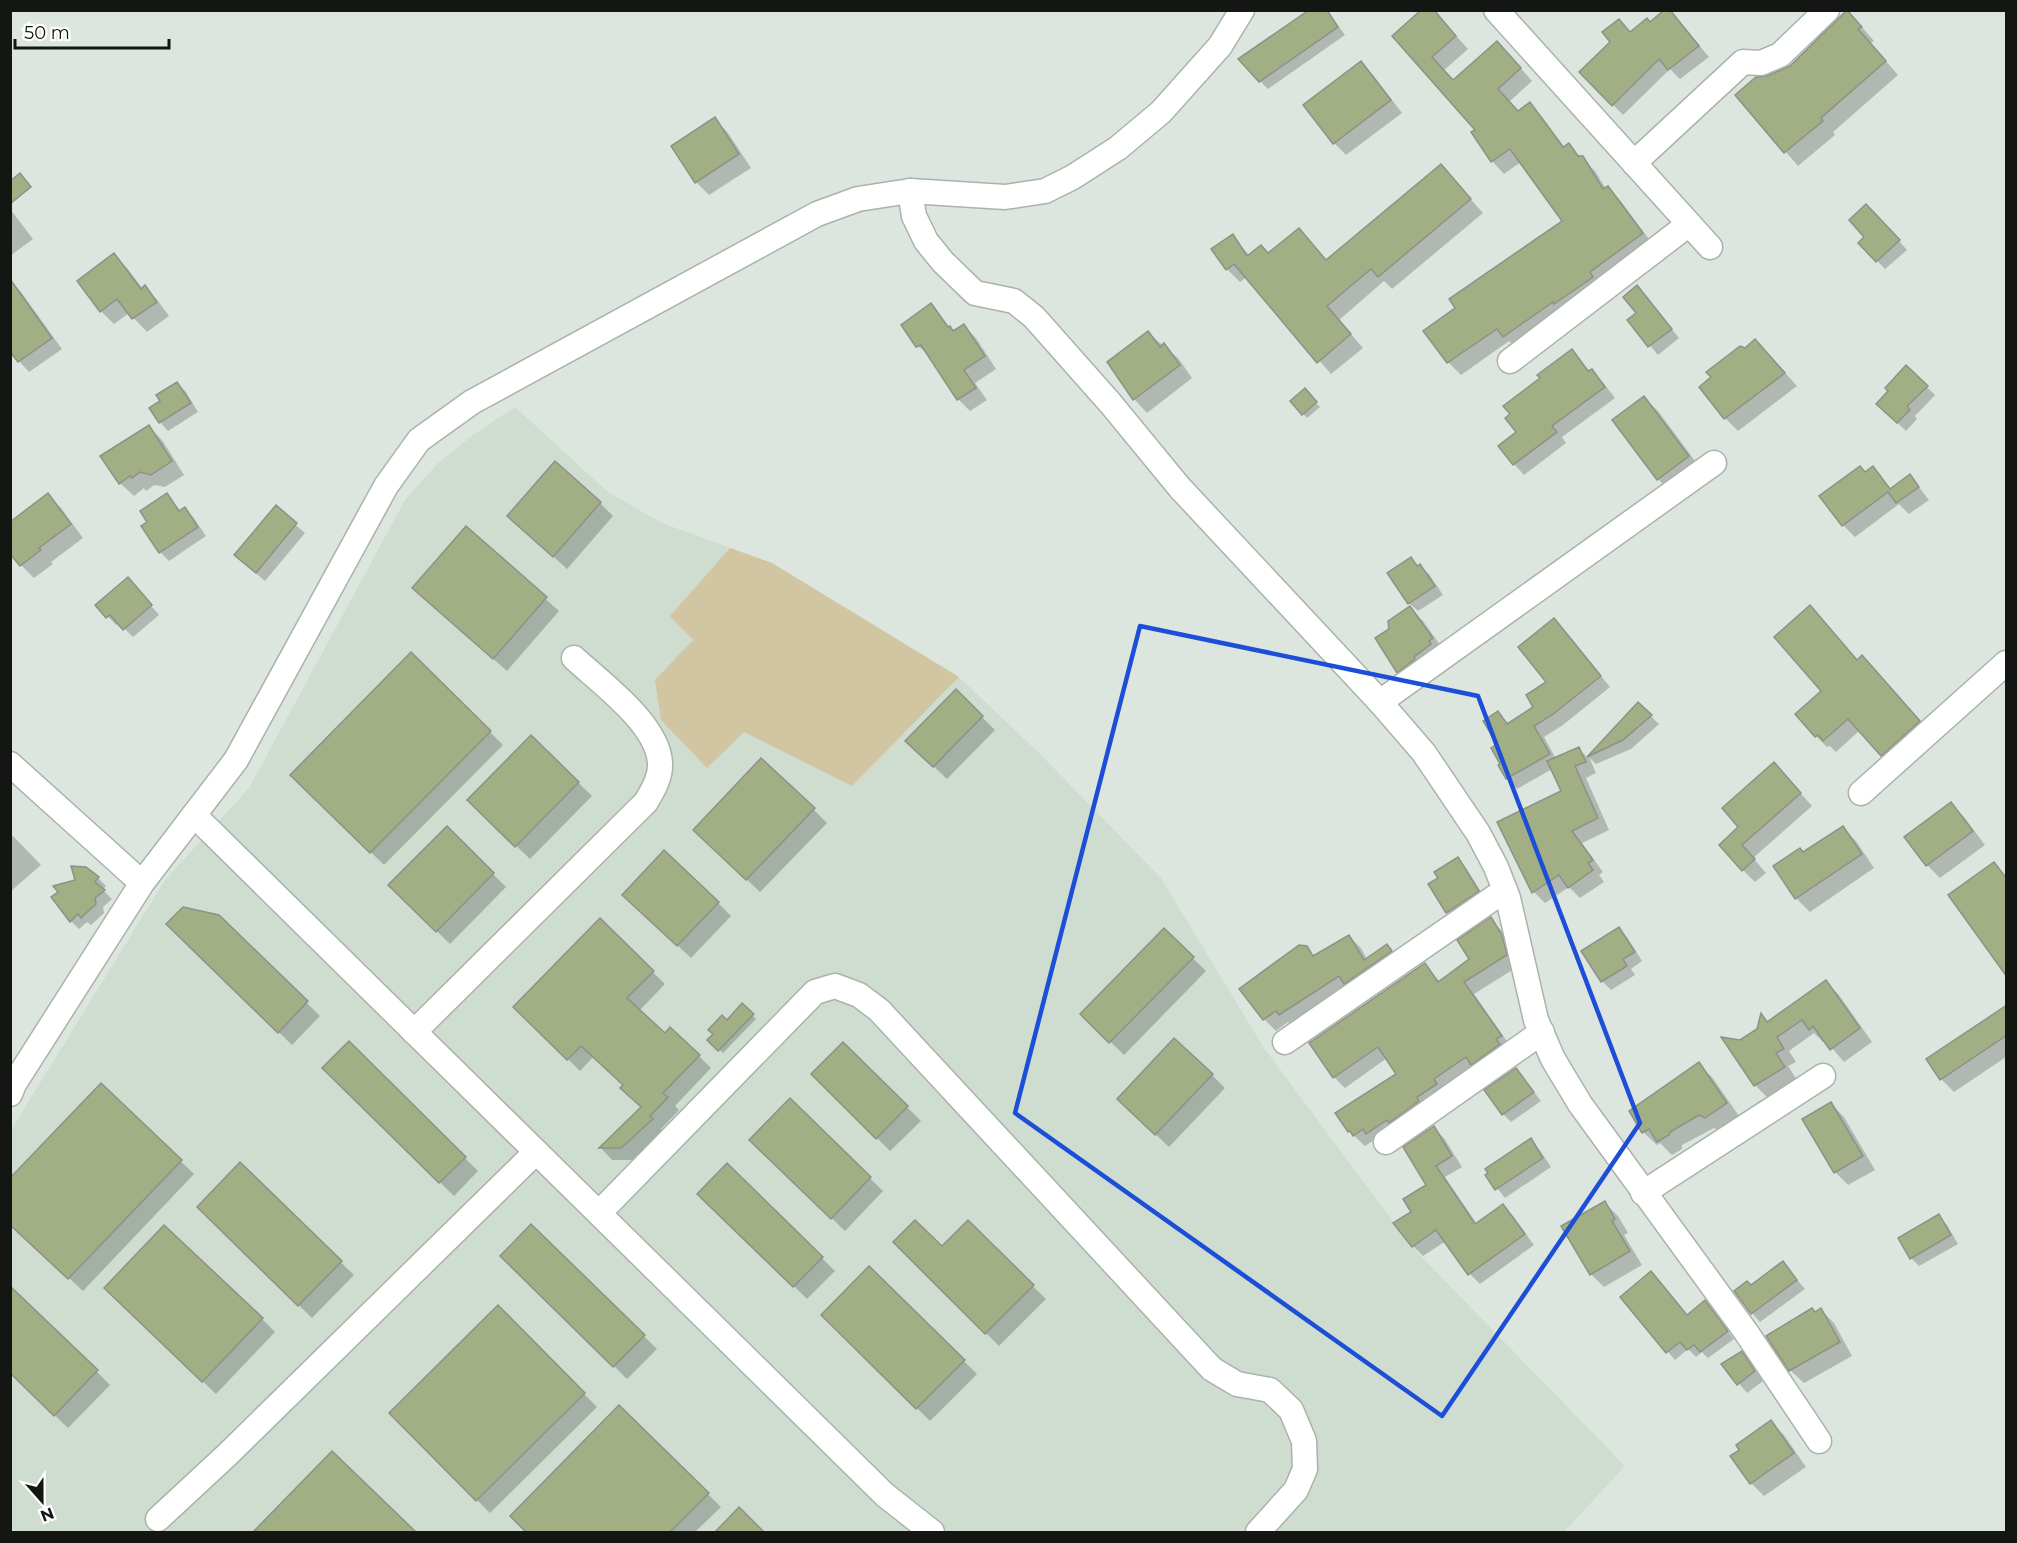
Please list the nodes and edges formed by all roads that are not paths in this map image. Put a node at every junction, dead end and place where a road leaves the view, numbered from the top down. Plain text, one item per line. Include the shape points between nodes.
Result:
1 (1242, 10) edge
2 (1496, 10) edge
3 (1827, 10) edge
4 (1634, 163) junction
5 (909, 191) junction
6 (1689, 225) junction
7 (1710, 247) dead end
8 (1510, 361) dead end
9 (1714, 463) dead end
10 (574, 658) dead end
11 (2007, 663) edge
12 (1380, 702) junction
13 (10, 764) edge
14 (1861, 793) dead end
15 (194, 815) junction
16 (142, 883) junction
17 (1504, 890) junction
18 (414, 1032) junction
19 (1542, 1032) junction
20 (1285, 1042) dead end
21 (1823, 1076) dead end
22 (10, 1094) edge
23 (1386, 1142) dead end
24 (536, 1152) junction
25 (1643, 1193) junction
26 (598, 1213) junction
27 (1819, 1441) dead end
28 (158, 1519) dead end
29 (927, 1531) edge
30 (1258, 1533) edge

1 - 5 street via 1220,46 1161,112 1118,148 1073,177 1045,191 1005,197
2 - 4 street
3 - 4 street via 1780,55 1761,63 1743,62
4 - 6 street
5 - 12 street via 914,216 926,241 943,262 975,293 1014,301 1034,317 1180,488
5 - 15 street via 858,199 817,214 472,402 419,440 386,486 236,760
6 - 7 street
6 - 8 street
9 - 12 street
10 - 18 street via 640,719 660,763 657,783 646,802
11 - 14 street
12 - 17 street via 1424,753 1478,832
13 - 16 street
15 - 16 street
15 - 18 street
16 - 22 street
17 - 19 street
17 - 20 street
18 - 24 street
19 - 23 street
19 - 25 street via 1580,1104
21 - 25 street
24 - 26 street
24 - 28 street
25 - 27 street via 1746,1332
26 - 29 street via 885,1495
26 - 30 street via 815,993 835,986 859,995 879,1010 1212,1369 1237,1384 1270,1390 1291,1410 1304,1441 1305,1469 1296,1490

